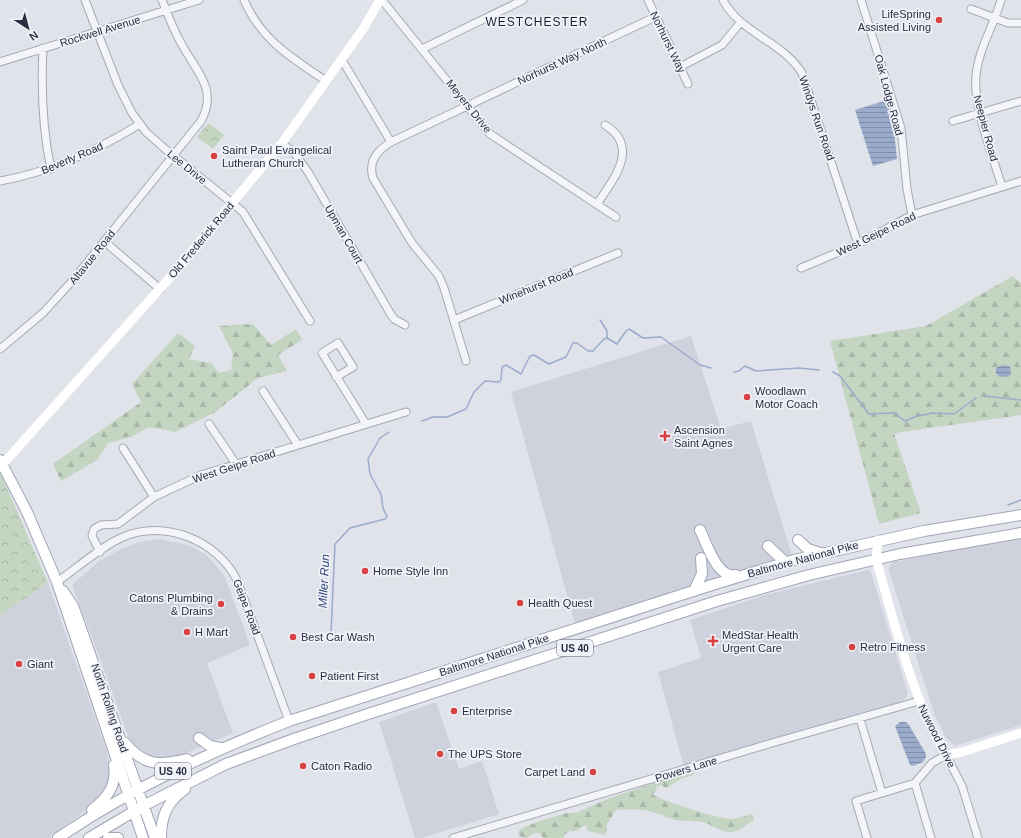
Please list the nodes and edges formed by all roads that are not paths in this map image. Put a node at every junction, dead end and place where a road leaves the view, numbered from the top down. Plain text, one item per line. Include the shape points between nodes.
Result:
1 (85, 0) edge
2 (162, 0) edge
3 (199, 0) edge
4 (244, 0) edge
5 (381, 0) edge
6 (523, 0) edge
7 (648, 0) edge
8 (723, 0) edge
9 (861, 0) edge
10 (1001, 0) edge
11 (971, 9) dead end
12 (167, 11) junction
13 (655, 17) junction
14 (995, 19) junction
15 (1021, 22) edge
16 (740, 23) junction
17 (98, 32) junction
18 (43, 48) junction
19 (422, 49) junction
20 (342, 60) junction
21 (0, 62) edge
22 (680, 67) junction
23 (326, 82) junction
24 (688, 84) dead end
25 (1021, 101) edge
26 (468, 106) junction
27 (980, 113) junction
28 (954, 121) dead end
29 (140, 124) junction
30 (605, 125) dead end
31 (391, 142) junction
32 (282, 143) junction
33 (173, 156) junction
34 (51, 168) junction
35 (0, 181) edge
36 (1021, 181) edge
37 (1002, 187) junction
38 (232, 204) junction
39 (597, 204) junction
40 (912, 215) junction
41 (616, 217) dead end
42 (105, 242) junction
43 (858, 244) junction
44 (618, 253) dead end
45 (801, 268) dead end
46 (160, 289) junction
47 (454, 320) junction
48 (310, 321) dead end
49 (405, 326) dead end
50 (0, 349) edge
51 (466, 361) dead end
52 (336, 377) junction
53 (263, 391) dead end
54 (406, 412) dead end
55 (209, 424) dead end
56 (366, 424) junction
57 (298, 445) junction
58 (123, 448) dead end
59 (1, 462) edge
60 (236, 464) junction
61 (154, 497) junction
62 (1021, 515) edge
63 (700, 530) dead end
64 (1021, 533) edge
65 (878, 540) junction
66 (768, 546) dead end
67 (100, 552) junction
68 (822, 553) junction
69 (701, 558) dead end
70 (876, 559) junction
71 (790, 562) junction
72 (751, 573) junction
73 (57, 582) junction
74 (694, 590) junction
75 (919, 702) junction
76 (860, 718) junction
77 (289, 721) junction
78 (1021, 733) edge
79 (108, 736) junction
80 (121, 738) junction
81 (199, 738) dead end
82 (221, 748) junction
83 (209, 754) junction
84 (946, 755) junction
85 (204, 774) junction
86 (915, 783) junction
87 (138, 790) junction
88 (882, 793) junction
89 (128, 795) junction
90 (143, 806) junction
91 (133, 811) junction
92 (67, 832) junction
93 (58, 838) edge
94 (89, 838) edge
95 (108, 838) edge
96 (118, 838) edge
97 (143, 838) edge
98 (154, 838) edge
99 (161, 838) edge
100 (453, 838) edge
101 (867, 838) edge
102 (931, 838) edge
103 (978, 838) edge

1 - 17 street, Lee Drive
2 - 12 street, Altavue Road
3 - 12 street, Rockwell Avenue
4 - 23 street via 253,18 270,41
5 - 19 street, Meyers Drive
5 - 20 street, Old Frederick Road
6 - 19 street
7 - 13 street, Norhurst Way
8 - 16 street, Windys Run Road
9 - 40 street, Oak Lodge Road via 901,128
10 - 14 street, Neepier Road
11 - 14 street
12 - 17 street, Rockwell Avenue
12 - 33 street, Altavue Road via 180,42 204,82 208,98 206,112 201,121
13 - 22 street, Norhurst Way
13 - 26 street, Norhurst Way North
14 - 15 street via 1008,23
14 - 27 street, Neepier Road via 976,76
16 - 22 street via 718,48
16 - 43 street, Windys Run Road via 786,55 802,73
17 - 18 street, Rockwell Avenue
17 - 29 street, Lee Drive via 125,100
18 - 21 street, Rockwell Avenue
18 - 34 street via 43,113
19 - 26 street, Meyers Drive
20 - 23 street, Old Frederick Road
20 - 31 street
22 - 24 street, Norhurst Way
23 - 32 street, Old Frederick Road
25 - 27 street
26 - 31 street, Norhurst Way North
26 - 39 street, Meyers Drive via 494,137
27 - 28 street
27 - 37 street, Neepier Road
29 - 33 street, Lee Drive
29 - 34 street, Beverly Road via 107,144
30 - 39 street via 618,137 623,158 617,173
31 - 47 street via 375,155 372,166 373,178 412,243 439,276
32 - 38 street, Old Frederick Road
32 - 49 street, Upman Court via 295,154 308,172 390,313
33 - 38 street, Lee Drive
33 - 42 street, Altavue Road
34 - 35 street, Beverly Road
36 - 37 street, West Geipe Road
37 - 40 street, West Geipe Road
38 - 46 street, Old Frederick Road
38 - 48 street, Lee Drive via 243,212
39 - 41 street, Meyers Drive
40 - 43 street, West Geipe Road
42 - 46 street
42 - 50 street, Altavue Road via 43,313
43 - 45 street, West Geipe Road
44 - 47 street, Winehurst Road
46 - 59 street, Old Frederick Road
47 - 51 street
52 - 52 street via 322,353 338,343 353,367
52 - 56 street
53 - 57 street
54 - 56 street, West Geipe Road
55 - 60 street
56 - 57 street, West Geipe Road
57 - 60 street, West Geipe Road
58 - 61 street
59 - 73 main road, North Rolling Road via 42,544
60 - 61 street, West Geipe Road via 201,474
61 - 67 street, West Geipe Road via 118,524 94,529 92,536
62 - 65 main road, Baltimore National Pike / US 40
63 - 72 main road via 718,569 730,576
64 - 70 main road, Baltimore National Pike / US 40
65 - 68 main road, Baltimore National Pike / US 40
65 - 70 street, Nuwood Drive
66 - 71 main road
67 - 73 street, Geipe Road
67 - 77 street, Geipe Road via 123,537 156,531 182,534 204,544 214,552 229,566 237,580
68 - 71 main road, Baltimore National Pike / US 40
68 - 71 main road via 808,549 798,540
69 - 74 main road via 702,574
70 - 75 street, Nuwood Drive
70 - 85 main road, Baltimore National Pike / US 40 via 809,575 710,604 314,732
71 - 72 main road, Baltimore National Pike / US 40
72 - 74 main road, Baltimore National Pike / US 40
73 - 79 main road, North Rolling Road
73 - 80 main road, North Rolling Road via 72,606
74 - 77 main road, Baltimore National Pike / US 40
75 - 76 street, Powers Lane
75 - 84 street, Nuwood Drive via 932,732
76 - 88 street
76 - 100 street, Powers Lane
77 - 82 main road, Baltimore National Pike / US 40
78 - 84 street
79 - 89 main road, North Rolling Road
79 - 92 main road via 115,774 111,789 102,802
80 - 83 main road via 137,756 153,763 173,762
80 - 87 main road, North Rolling Road
81 - 82 main road via 210,746
82 - 83 main road, Baltimore National Pike / US 40
83 - 87 main road, Baltimore National Pike / US 40
84 - 86 street via 929,766
84 - 103 street, Nuwood Drive via 962,786
85 - 90 main road, Baltimore National Pike / US 40
85 - 99 main road via 174,797 167,806 163,816
86 - 88 street
86 - 102 street
87 - 89 main road, Baltimore National Pike / US 40
87 - 90 main road, North Rolling Road
88 - 101 street via 856,801
89 - 91 main road, North Rolling Road
89 - 92 main road, Baltimore National Pike / US 40
90 - 91 main road, Baltimore National Pike / US 40
90 - 98 main road, North Rolling Road
91 - 94 main road, Baltimore National Pike / US 40
91 - 97 main road, North Rolling Road
92 - 93 main road, Baltimore National Pike / US 40
95 - 96 main road

